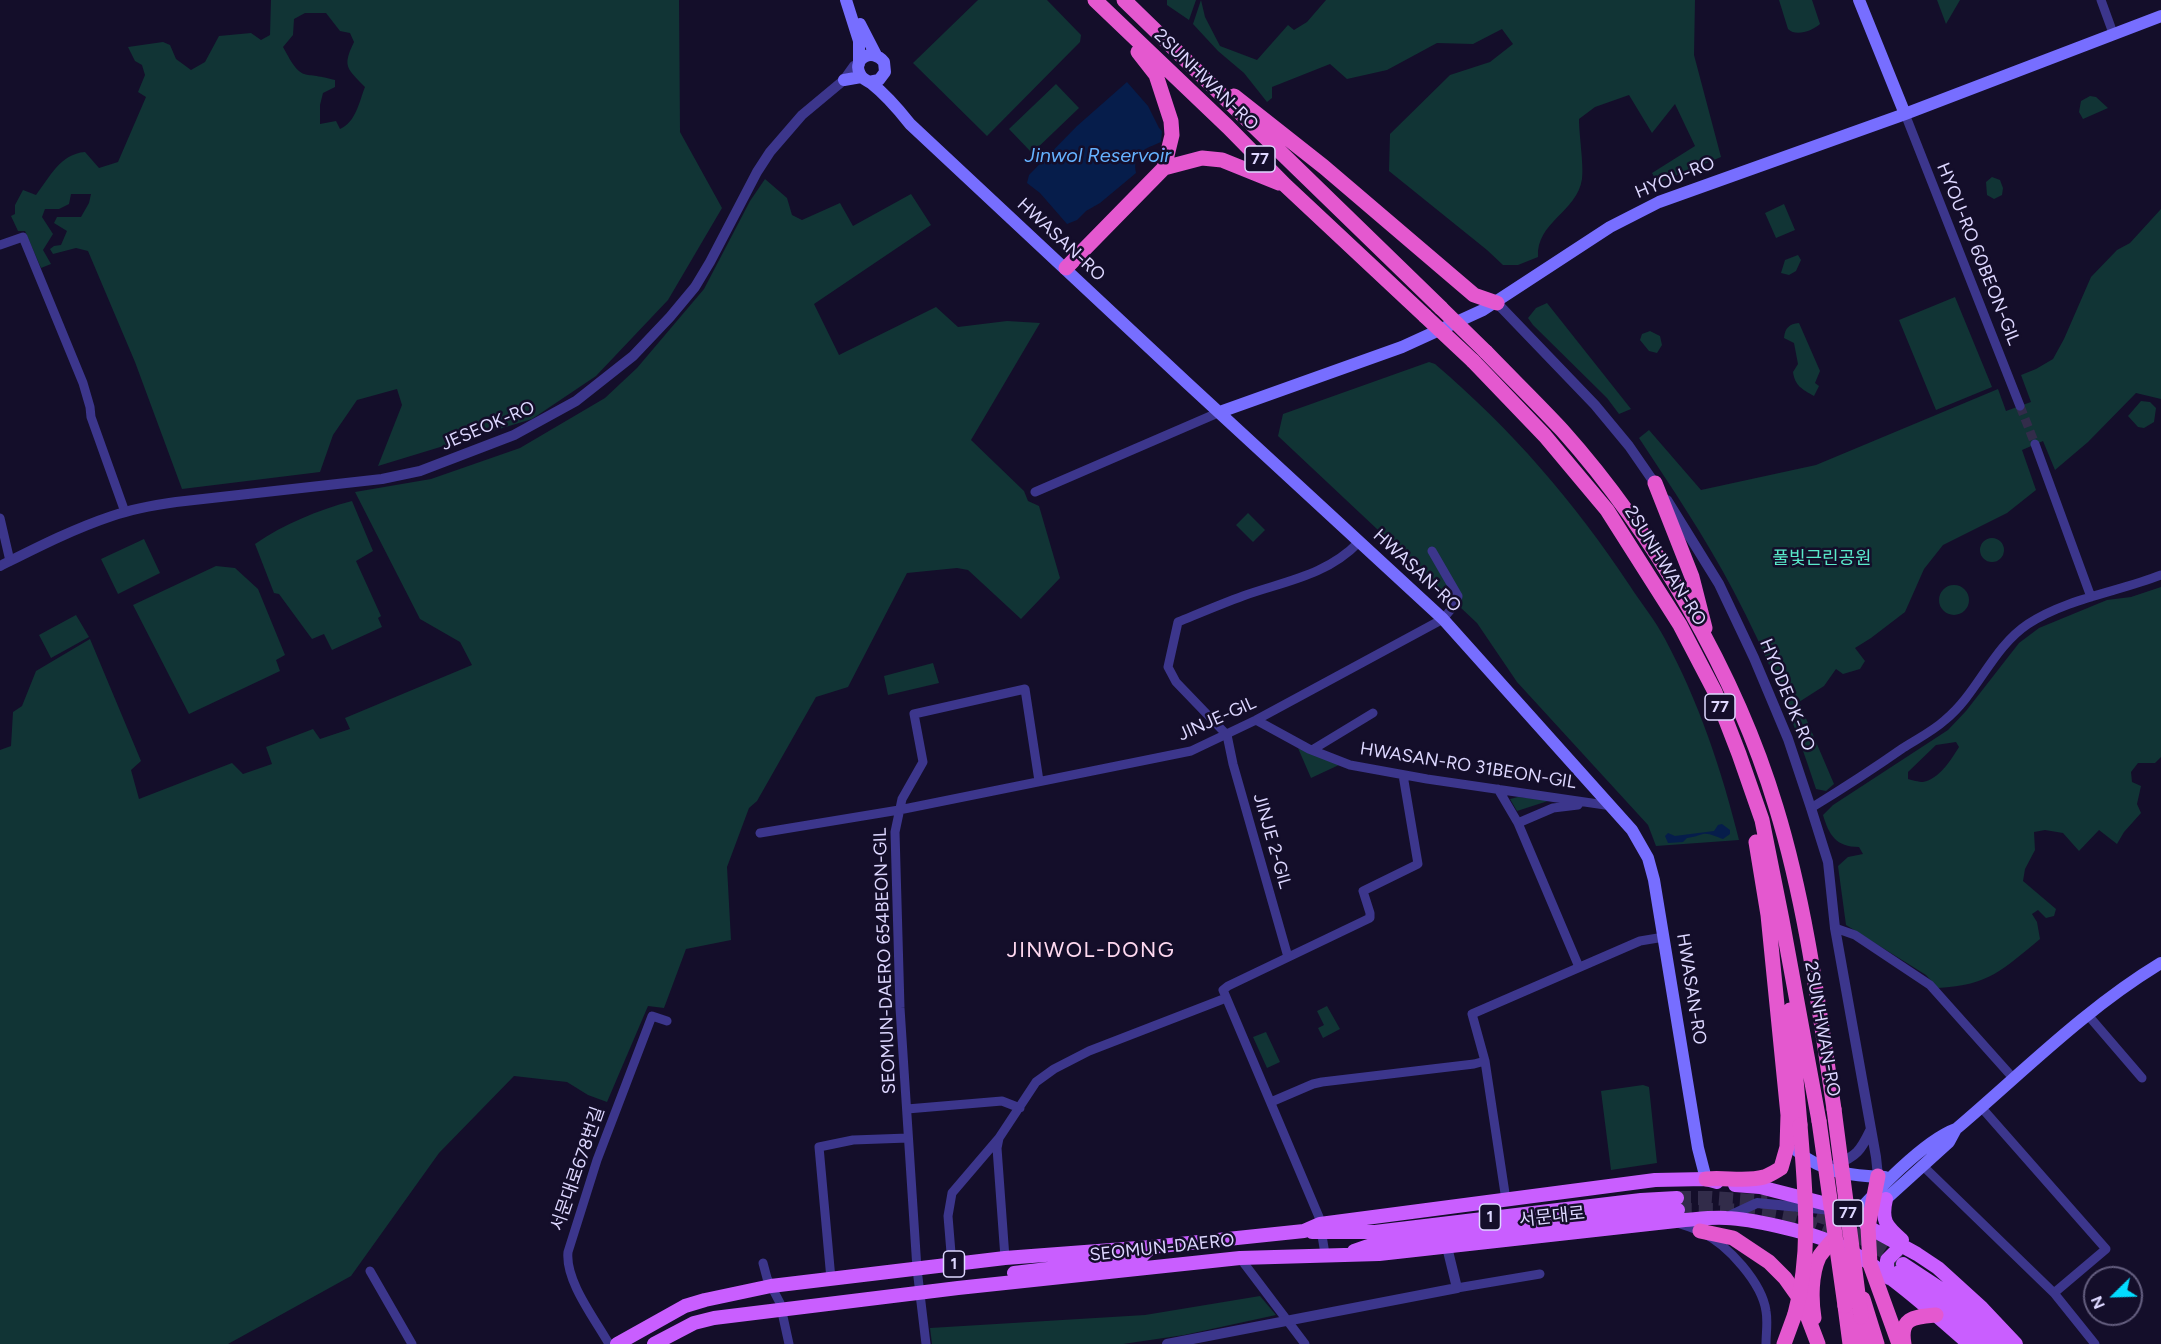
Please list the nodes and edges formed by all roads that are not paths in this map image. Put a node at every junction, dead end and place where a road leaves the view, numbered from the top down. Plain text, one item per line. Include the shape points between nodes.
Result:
1 (848, 0) edge
2 (1124, 0) edge
3 (1859, 0) edge
4 (2101, 0) edge
5 (1100, 5) edge
6 (2161, 16) edge
7 (2113, 33) junction
8 (1166, 41) junction
9 (876, 55) junction
10 (859, 64) junction
11 (882, 78) junction
12 (844, 80) junction
13 (865, 80) junction
14 (898, 110) junction
15 (1905, 114) junction
16 (1165, 166) junction
17 (1285, 185) junction
18 (0, 245) edge
19 (1066, 268) junction
20 (1497, 303) junction
21 (2020, 406) tunnel mouth
22 (1220, 412) junction
23 (2035, 444) tunnel mouth
24 (1654, 483) junction
25 (1035, 492) dead end
26 (125, 512) junction
27 (0, 518) edge
28 (1359, 542) junction
29 (1432, 551) dead end
30 (5, 563) edge
31 (2161, 576) edge
32 (2091, 597) junction
33 (1443, 619) junction
34 (1711, 648) junction
35 (1373, 713) dead end
36 (1256, 720) junction
37 (1227, 735) junction
38 (1312, 750) junction
39 (1739, 754) junction
40 (1403, 775) junction
41 (1039, 781) junction
42 (1498, 789) junction
43 (1593, 803) junction
44 (1612, 806) junction
45 (1811, 808) junction
46 (899, 810) junction
47 (1518, 823) junction
48 (760, 834) dead end
49 (1782, 920) junction
50 (1834, 928) junction
51 (1664, 937) junction
52 (1288, 957) junction
53 (2161, 963) edge
54 (1579, 967) junction
55 (1226, 998) junction
56 (2087, 1014) junction
57 (667, 1021) dead end
58 (1485, 1061) junction
59 (2014, 1078) junction
60 (2142, 1078) dead end
61 (1271, 1102) junction
62 (1981, 1107) junction
63 (1020, 1108) junction
64 (907, 1109) junction
65 (1794, 1120) junction
66 (1956, 1129) junction
67 (1870, 1131) junction
68 (908, 1137) junction
69 (999, 1138) junction
70 (1817, 1165) junction
71 (1923, 1166) junction
72 (1910, 1177) junction
73 (1706, 1179) junction
74 (1881, 1190) junction
75 (1506, 1200) junction
76 (1676, 1210) junction
77 (1858, 1212) junction
78 (1725, 1218) junction
79 (1868, 1227) junction
80 (1320, 1229) junction
81 (1700, 1231) junction
82 (1812, 1236) junction
83 (1831, 1242) junction
84 (1902, 1245) junction
85 (1151, 1247) junction
86 (1447, 1247) junction
87 (1324, 1254) junction
88 (1346, 1254) junction
89 (1917, 1254) junction
90 (1005, 1258) junction
91 (1240, 1258) junction
92 (763, 1263) dead end
93 (1870, 1264) junction
94 (952, 1265) junction
95 (917, 1269) junction
96 (370, 1271) dead end
97 (1897, 1272) junction
98 (1540, 1274) dead end
99 (831, 1278) junction
100 (771, 1286) junction
101 (977, 1286) junction
102 (1457, 1288) junction
103 (920, 1292) junction
104 (2054, 1293) junction
105 (781, 1309) junction
106 (1936, 1315) junction
107 (1287, 1320) junction
108 (1867, 1322) junction
109 (412, 1344) edge
110 (609, 1344) edge
111 (617, 1344) edge
112 (654, 1344) edge
113 (789, 1344) edge
114 (926, 1344) edge
115 (1167, 1344) edge
116 (1305, 1344) edge
117 (1766, 1344) edge
118 (1784, 1344) edge
119 (1818, 1344) edge
120 (1850, 1344) edge
121 (1865, 1344) edge
122 (1876, 1344) edge
123 (1899, 1344) edge
124 (1904, 1344) edge
125 (1969, 1344) edge
126 (1983, 1344) edge
127 (2000, 1344) edge
128 (2016, 1344) edge
129 (2095, 1344) edge

1 - 9 main road
1 - 10 main road via 859,41
2 - 8 highway, 2SUNHWAN-RO / 77
3 - 15 main road
4 - 7 street
5 - 16 highway via 1156,75 1171,121
5 - 17 highway, 2SUNHWAN-RO / 77
6 - 7 main road, HYOU-RO
7 - 15 main road, HYOU-RO
8 - 20 highway via 1474,295
8 - 34 highway, 2SUNHWAN-RO / 77, bridge via 1562,431 1651,548
9 - 10 main road via 864,57
9 - 11 main road via 885,65
10 - 12 street, JESEOK-RO
10 - 13 main road
11 - 13 main road
11 - 14 main road
12 - 13 main road
12 - 26 street, JESEOK-RO via 802,115 770,152 695,287 670,316 611,375 556,414 484,448 412,473 176,502
13 - 14 main road
14 - 19 main road, HWASAN-RO
15 - 20 main road, HYOU-RO via 1638,211
15 - 21 street, HYOU-RO 60BEON-GIL
16 - 17 highway via 1202,158 1222,160
16 - 19 highway
17 - 39 highway, 2SUNHWAN-RO / 77, bridge via 1473,361 1545,436 1607,510 1680,625 1714,692
18 - 26 street via 24,237 83,383
19 - 22 main road, HWASAN-RO
20 - 22 main road, HYOU-RO via 1402,347
20 - 24 street, HYODEOK-RO via 1595,405
22 - 25 street
22 - 28 main road, HWASAN-RO
23 - 32 street
24 - 34 highway via 1692,577
24 - 45 street, HYODEOK-RO via 1719,584 1788,739
26 - 30 street, JESEOK-RO via 91,523
27 - 30 street
28 - 33 main road, HWASAN-RO
28 - 37 street via 1345,557 1308,576 1178,622 1168,667 1171,675
29 - 33 street via 1458,596
31 - 32 street
32 - 45 street via 2027,625 2005,644 1946,720
33 - 36 street, JINJE-GIL
33 - 44 main road, HWASAN-RO
34 - 108 highway, 2SUNHWAN-RO / 77, bridge via 1776,806 1811,950 1856,1279
35 - 38 street
36 - 37 street, JINJE-GIL
36 - 38 street, HWASAN-RO 31BEON-GIL
37 - 41 street, JINJE-GIL via 1182,754
37 - 52 street, JINJE 2-GIL
38 - 40 street, HWASAN-RO 31BEON-GIL via 1350,765
39 - 49 highway, 2SUNHWAN-RO / 77 via 1762,820
39 - 65 highway via 1766,905
40 - 42 street, HWASAN-RO 31BEON-GIL
40 - 52 street via 1418,864 1363,891 1370,918
41 - 46 street, JINJE-GIL
41 - 46 street, SEOMUN-DAERO 654BEON-GIL via 1024,689 914,714 923,762
42 - 43 street, HWASAN-RO 31BEON-GIL
42 - 47 street
43 - 44 street, HWASAN-RO 31BEON-GIL
43 - 47 street via 1553,808
44 - 51 main road, HWASAN-RO via 1648,858
45 - 50 street, HYODEOK-RO via 1828,862
46 - 48 street, JINJE-GIL
46 - 64 street, SEOMUN-DAERO 654BEON-GIL via 895,832
47 - 54 street
49 - 65 highway
49 - 120 highway, 2SUNHWAN-RO / 77, bridge via 1819,1121
50 - 59 street via 1855,935 1930,985
50 - 67 street, HYODEOK-RO
51 - 54 street via 1640,941
51 - 73 main road, HWASAN-RO
52 - 55 street via 1228,986 1223,990
53 - 56 main road
54 - 58 street via 1472,1014
55 - 61 street
55 - 63 street via 1089,1051 1054,1069 1036,1082
56 - 59 main road
56 - 60 street
57 - 110 street, 서문대로678번길 via 652,1016 597,1160 568,1252 572,1278
58 - 61 street via 1322,1082
58 - 75 street
59 - 62 main road
61 - 80 street via 1319,1217
62 - 66 main road
62 - 104 street via 2106,1249
63 - 64 street via 1002,1101
63 - 69 street
64 - 68 street, SEOMUN-DAERO 654BEON-GIL
65 - 70 main road via 1793,1142 1798,1152
65 - 73 highway via 1781,1168 1763,1177
65 - 118 highway, bridge via 1805,1184 1806,1259 1803,1285
66 - 71 main road via 1949,1142
66 - 74 main road via 1943,1134
67 - 70 street via 1854,1156 1836,1164
67 - 74 street, HYODEOK-RO
68 - 95 street, SEOMUN-DAERO 654BEON-GIL
68 - 99 street via 853,1140 819,1147
69 - 90 street
69 - 94 street via 950,1199
70 - 74 main road
71 - 72 main road
71 - 104 street
72 - 74 main road
72 - 74 main road
73 - 75 main road, SEOMUN-DAERO via 1655,1180
73 - 77 main road, SEOMUN-DAERO via 1760,1187
74 - 77 main road
74 - 77 street
74 - 79 highway
74 - 89 main road via 1884,1219 1889,1228
75 - 80 main road, SEOMUN-DAERO
76 - 78 main road, 서문대로
76 - 80 main road, SEOMUN-DAERO / 1 via 1641,1200 1375,1232
76 - 81 street
76 - 86 main road, 서문대로
76 - 88 main road, SEOMUN-DAERO / 1 via 1425,1236 1369,1245
77 - 78 street via 1757,1203
77 - 79 main road
77 - 82 main road
77 - 83 main road
78 - 82 main road
79 - 84 main road
79 - 93 highway
80 - 85 main road, SEOMUN-DAERO / 1
80 - 87 street
81 - 117 street via 1751,1276 1767,1313
81 - 119 highway via 1733,1238 1769,1262 1802,1302
82 - 83 main road
83 - 93 main road
83 - 119 highway via 1819,1257 1813,1289
84 - 89 main road
84 - 97 main road via 1887,1260 1887,1271
85 - 90 main road, SEOMUN-DAERO / 1
85 - 101 main road via 1140,1258 960,1281 962,1285
86 - 88 main road, 서문대로
86 - 102 street
87 - 88 main road, SEOMUN-DAERO / 1
87 - 91 main road, SEOMUN-DAERO / 1
89 - 128 main road via 1966,1293
90 - 94 main road, SEOMUN-DAERO / 1
91 - 101 main road, SEOMUN-DAERO / 1
91 - 107 street
92 - 100 street
93 - 97 main road
93 - 123 highway
94 - 95 main road, SEOMUN-DAERO / 1
95 - 99 main road, SEOMUN-DAERO / 1
95 - 103 street, SEOMUN-DAERO 654BEON-GIL
96 - 109 street
97 - 106 main road
97 - 126 main road via 1934,1299
97 - 127 main road via 1947,1293
98 - 102 street
99 - 100 main road, SEOMUN-DAERO / 1
100 - 105 street
100 - 111 main road, SEOMUN-DAERO / 1 via 685,1306
101 - 103 main road, SEOMUN-DAERO / 1
102 - 107 street
103 - 105 main road, SEOMUN-DAERO / 1
103 - 114 street, SEOMUN-DAERO 654BEON-GIL
104 - 129 street
105 - 112 main road, SEOMUN-DAERO / 1 via 694,1323
105 - 113 street
106 - 124 highway via 1913,1318 1906,1324 1902,1333
106 - 125 main road
107 - 115 street
107 - 116 street
108 - 121 highway, 2SUNHWAN-RO / 77
108 - 122 highway

